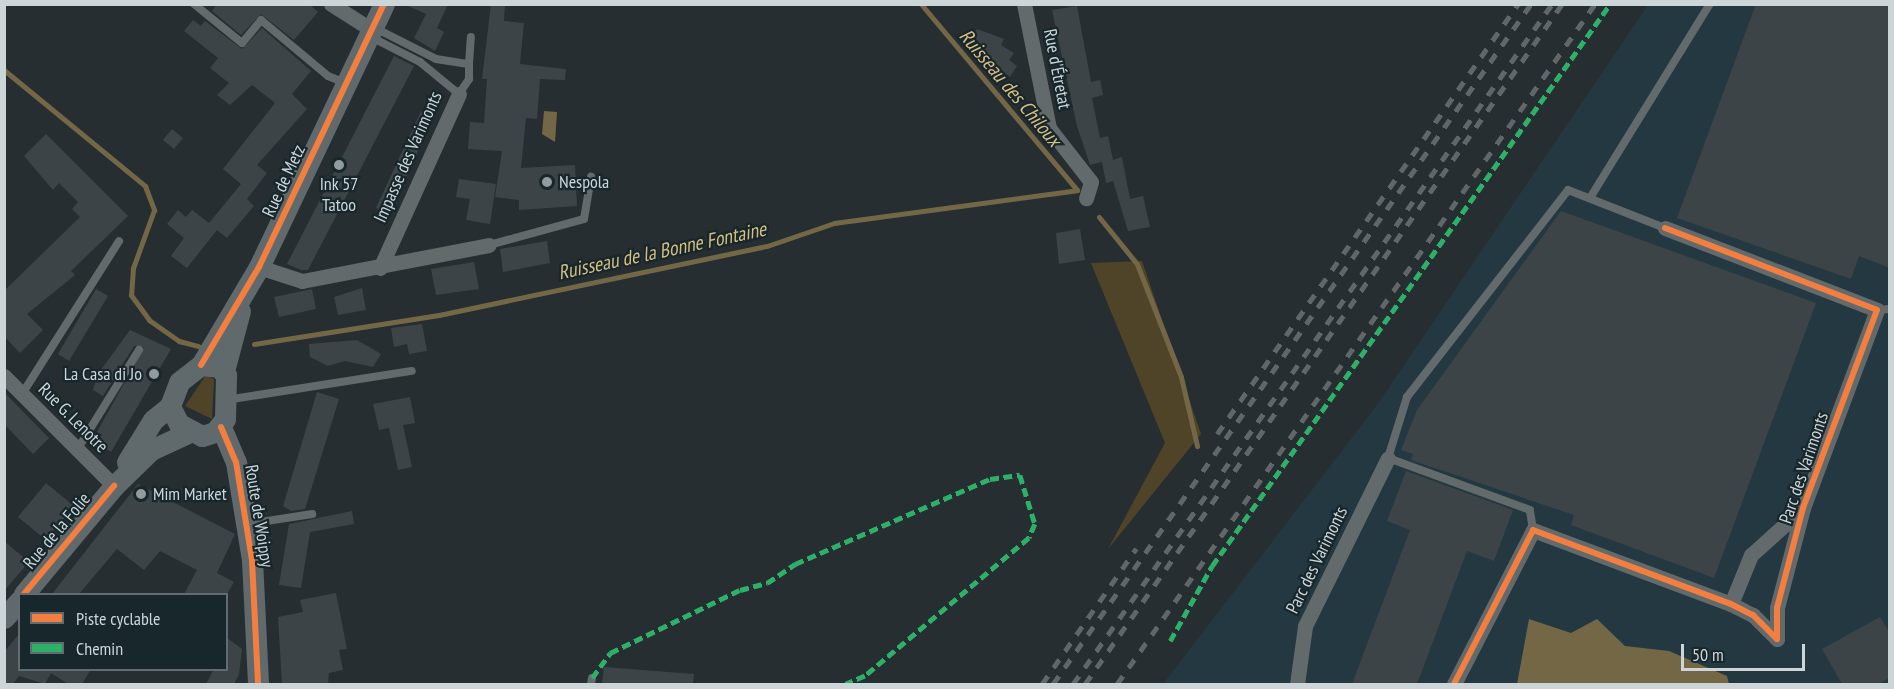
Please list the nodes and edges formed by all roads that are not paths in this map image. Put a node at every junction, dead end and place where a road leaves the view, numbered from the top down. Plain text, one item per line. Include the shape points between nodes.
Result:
1 (194, 4) edge
2 (331, 4) edge
3 (384, 4) edge
4 (1024, 4) edge
5 (1710, 4) edge
6 (372, 31) junction
7 (471, 37) dead end
8 (470, 64) junction
9 (346, 84) junction
10 (459, 94) junction
11 (591, 177) dead end
12 (1086, 198) dead end
13 (1590, 198) junction
14 (1665, 228) joint
15 (119, 241) dead end
16 (489, 245) joint
17 (259, 267) junction
18 (380, 268) junction
19 (244, 296) junction
20 (1883, 310) edge
21 (139, 350) dead end
22 (201, 365) junction
23 (224, 371) junction
24 (411, 371) dead end
25 (4, 376) edge
26 (22, 394) junction
27 (225, 400) junction
28 (170, 406) junction
29 (204, 431) junction
30 (77, 450) junction
31 (1388, 458) junction
32 (114, 486) junction
33 (1803, 508) junction
34 (312, 514) dead end
35 (246, 524) junction
36 (1533, 530) junction
37 (22, 593) edge
38 (1731, 604) junction
39 (258, 684) edge
40 (1297, 684) edge
41 (1454, 684) edge

1 - 9 lane via 242,43 261,20 328,76
2 - 6 street
3 - 6 street, Rue de Metz
4 - 12 street, Rue d'Étretat via 1049,128 1091,182
5 - 13 lane
6 - 8 lane via 436,59
6 - 9 street, Rue de Metz
6 - 10 lane, Impasse des Varimonts via 420,62
7 - 8 lane
8 - 10 lane via 469,79
9 - 17 street, Rue de Metz
10 - 18 street, Impasse des Varimonts
11 - 16 lane via 584,219
13 - 14 lane
13 - 31 lane via 1568,190 1407,397
14 - 20 street, Parc des Varimonts
15 - 26 lane
16 - 18 street
17 - 18 street via 302,281
17 - 19 street, Rue de Metz
19 - 22 street, Rue de Metz
19 - 23 street, Rue de Metz
20 - 33 street, Parc des Varimonts
21 - 30 lane
22 - 23 street
22 - 28 street, Rue de Metz via 179,382
23 - 27 street, Rue de Metz
24 - 27 lane
25 - 26 street, Rue G. Lenotre
26 - 30 street, Rue G. Lenotre
27 - 29 street, Rue de Metz
28 - 29 street, Route de Woippy
28 - 32 street, Rue de la Folie via 153,420
29 - 32 street, Rue de la Folie via 151,450
29 - 35 street, Route de Woippy via 236,486
30 - 32 street, Rue G. Lenotre
31 - 36 lane via 1530,510
31 - 40 street, Parc des Varimonts via 1305,626
32 - 37 street, Rue de la Folie
33 - 38 street, Parc des Varimonts via 1750,555
33 - 38 street, Parc des Varimonts via 1777,608 1777,639 1753,615
34 - 35 lane
35 - 39 street, Route de Woippy via 257,597
36 - 38 street, Parc des Varimonts
36 - 41 street

